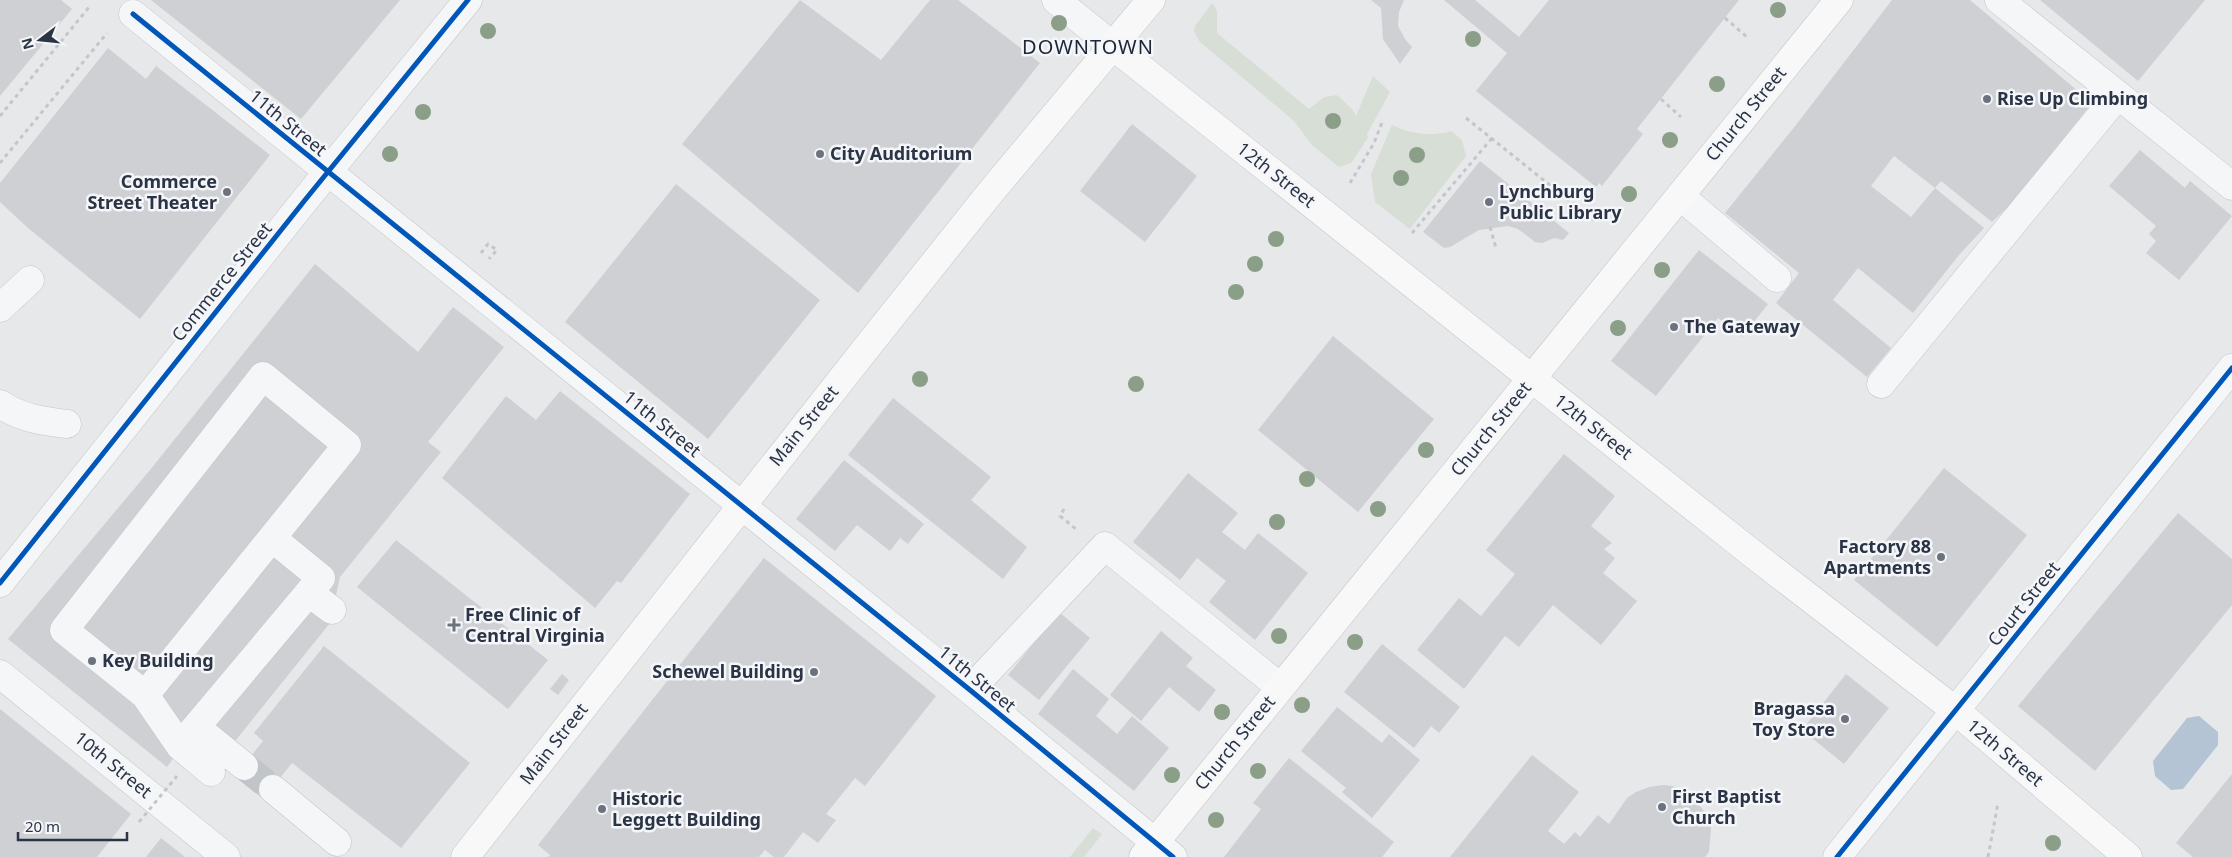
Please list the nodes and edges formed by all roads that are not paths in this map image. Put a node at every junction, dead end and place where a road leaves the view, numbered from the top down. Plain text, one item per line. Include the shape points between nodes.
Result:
1 (468, 0) edge
2 (1056, 0) edge
3 (1151, 0) edge
4 (1839, 0) edge
5 (1999, 0) edge
6 (123, 20) road end
7 (1113, 46) junction
8 (2118, 95) junction
9 (328, 172) junction
10 (2232, 186) edge
11 (1680, 196) junction
12 (1777, 278) dead end
13 (30, 280) dead end
14 (0, 308) edge
15 (2232, 368) edge
16 (1532, 379) junction
17 (1880, 384) dead end
18 (0, 404) edge
19 (66, 424) dead end
20 (741, 505) junction
21 (272, 538) junction
22 (0, 583) edge
23 (309, 593) junction
24 (332, 610) dead end
25 (0, 674) edge
26 (1280, 688) junction
27 (970, 690) junction
28 (145, 694) junction
29 (1956, 712) junction
30 (188, 736) junction
31 (244, 766) tunnel mouth
32 (210, 772) dead end
33 (273, 789) tunnel mouth
34 (337, 842) dead end
35 (1157, 852) edge
36 (226, 857) edge
37 (465, 857) edge
38 (1837, 857) edge
39 (2128, 857) edge

1 - 9 street, Commerce Street
2 - 7 street, 12th Street
3 - 7 main road, Main Street
4 - 11 main road, Church Street
5 - 8 street
6 - 9 street, 11th Street
7 - 16 main road, 12th Street
7 - 20 main road, Main Street via 984,201
8 - 10 street
8 - 17 street
9 - 20 street, 11th Street
9 - 22 street, Commerce Street
11 - 12 street
11 - 16 main road, Church Street
13 - 14 street
15 - 29 street, Court Street
16 - 26 main road, Church Street
16 - 29 main road, 12th Street
18 - 19 street via 13,413
20 - 27 street, 11th Street
20 - 37 main road, Main Street
21 - 23 street via 321,578
21 - 28 street
21 - 28 street via 347,445 263,376 64,630
23 - 24 street
23 - 30 street
25 - 36 street, 10th Street
26 - 27 street via 1105,546
26 - 35 main road, Church Street
27 - 35 street, 11th Street
28 - 30 street
29 - 38 street, Court Street
29 - 39 main road, 12th Street
30 - 31 street
30 - 32 street
33 - 34 street

